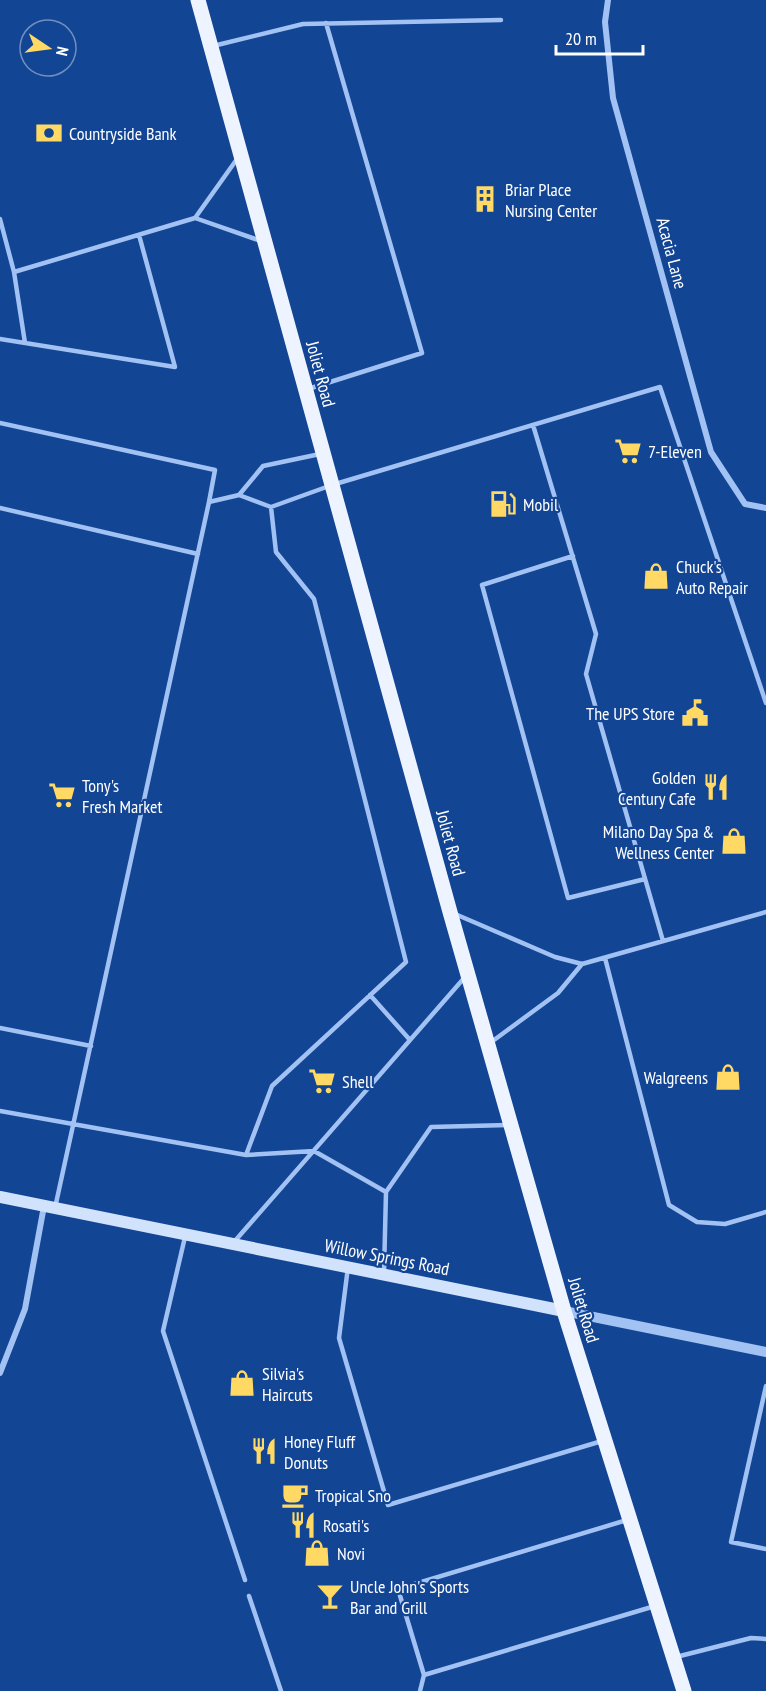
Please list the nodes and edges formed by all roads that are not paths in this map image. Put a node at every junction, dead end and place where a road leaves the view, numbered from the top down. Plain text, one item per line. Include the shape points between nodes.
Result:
1 (198, 0) edge
2 (608, 0) edge
3 (501, 20) dead end
4 (326, 23) junction
5 (210, 46) junction
6 (240, 154) junction
7 (195, 218) junction
8 (0, 219) edge
9 (139, 235) junction
10 (265, 243) junction
11 (14, 272) junction
12 (0, 339) edge
13 (25, 343) junction
14 (305, 390) junction
15 (0, 423) edge
16 (533, 425) junction
17 (323, 454) junction
18 (332, 485) junction
19 (239, 495) junction
20 (209, 502) junction
21 (272, 507) junction
22 (0, 508) edge
23 (766, 508) edge
24 (198, 554) junction
25 (573, 556) junction
26 (766, 703) edge
27 (645, 879) junction
28 (450, 912) junction
29 (766, 912) edge
30 (663, 941) junction
31 (605, 958) junction
32 (582, 964) junction
33 (468, 974) junction
34 (370, 995) junction
35 (0, 1028) edge
36 (410, 1041) junction
37 (488, 1045) junction
38 (91, 1046) junction
39 (0, 1110) edge
40 (73, 1125) junction
41 (510, 1125) junction
42 (314, 1151) junction
43 (246, 1155) junction
44 (386, 1191) junction
45 (0, 1197) edge
46 (50, 1207) junction
47 (766, 1212) edge
48 (186, 1234) junction
49 (233, 1244) junction
50 (348, 1267) junction
51 (384, 1275) junction
52 (564, 1311) junction
53 (766, 1352) edge
54 (0, 1373) edge
55 (766, 1386) edge
56 (605, 1440) junction
57 (630, 1519) junction
58 (766, 1549) edge
59 (245, 1580) dead end
60 (249, 1596) dead end
61 (657, 1605) junction
62 (766, 1639) edge
63 (674, 1657) junction
64 (424, 1675) junction
65 (281, 1691) edge
66 (420, 1691) edge
67 (684, 1691) edge

1 - 5 main road, Joliet Road
2 - 23 street, Acacia Lane via 605,22 613,98 711,452 745,504
3 - 4 lane
4 - 5 lane via 303,24
4 - 14 lane via 422,353
5 - 6 main road, Joliet Road
6 - 7 lane
6 - 10 main road, Joliet Road
7 - 9 lane
7 - 10 lane
8 - 11 lane
9 - 11 lane
9 - 13 lane via 175,367
10 - 14 main road, Joliet Road
11 - 13 lane
12 - 13 lane
14 - 17 main road, Joliet Road
15 - 20 lane via 215,470
16 - 18 lane
16 - 25 lane
16 - 26 lane via 660,387
17 - 18 main road, Joliet Road
17 - 19 lane via 263,466
18 - 21 lane
18 - 28 main road, Joliet Road
19 - 20 lane
19 - 21 lane
20 - 24 lane
21 - 34 lane via 276,552 314,599 406,962
22 - 24 lane
24 - 38 lane
25 - 27 lane via 596,634 586,674
25 - 27 lane via 482,585 568,898
27 - 30 lane
28 - 32 lane via 555,957
28 - 33 main road, Joliet Road
29 - 30 lane
30 - 31 lane
31 - 32 lane
31 - 47 lane via 669,1205 697,1222 725,1224
32 - 37 lane via 558,993
33 - 36 lane
33 - 37 main road, Joliet Road
34 - 36 lane
34 - 43 lane via 272,1086
35 - 38 lane
36 - 42 lane
37 - 41 main road, Joliet Road
38 - 40 lane
39 - 40 lane
40 - 43 lane
40 - 46 lane
41 - 44 lane via 431,1127
41 - 52 main road, Joliet Road
42 - 43 lane
42 - 44 lane
42 - 49 lane
44 - 51 lane
45 - 46 main road, Willow Springs Road
46 - 48 main road, Willow Springs Road
46 - 54 street via 25,1309
48 - 49 main road, Willow Springs Road
48 - 59 lane via 163,1330
49 - 50 main road, Willow Springs Road
50 - 51 main road, Willow Springs Road
50 - 56 lane via 339,1338 388,1505
51 - 52 main road, Willow Springs Road
52 - 53 street, Willow Springs Road
52 - 56 main road, Joliet Road
55 - 58 lane via 730,1542
56 - 57 main road, Joliet Road
57 - 61 main road, Joliet Road
57 - 64 lane via 398,1589
60 - 65 lane
61 - 63 main road, Joliet Road
61 - 64 lane
62 - 63 lane via 751,1638
63 - 67 main road, Joliet Road
64 - 66 lane

